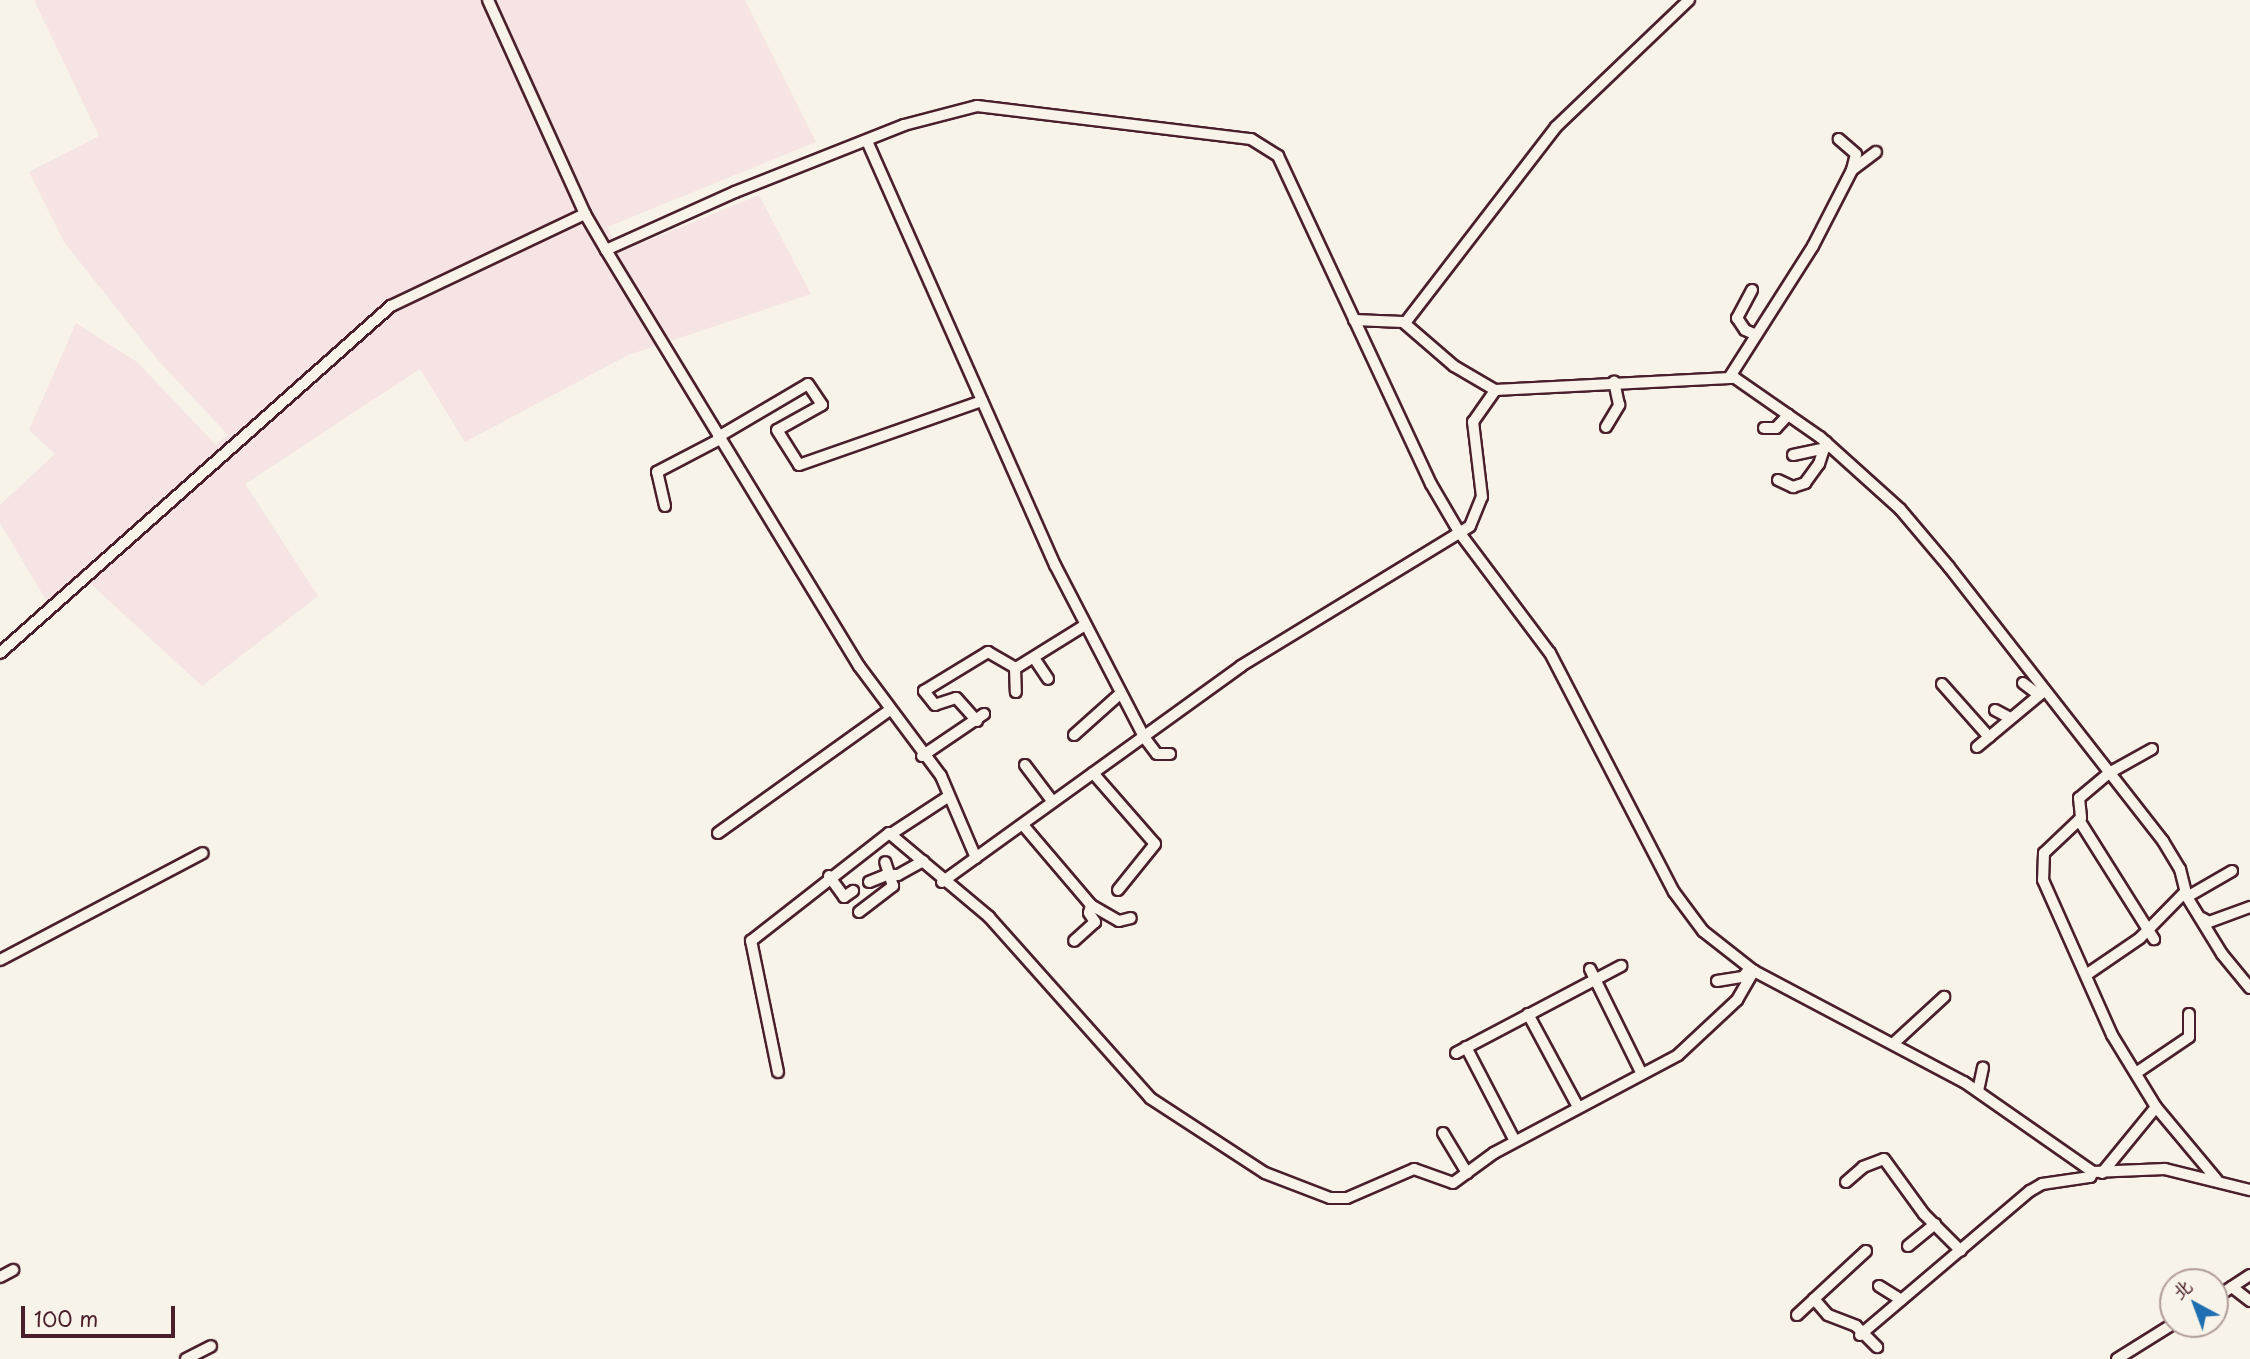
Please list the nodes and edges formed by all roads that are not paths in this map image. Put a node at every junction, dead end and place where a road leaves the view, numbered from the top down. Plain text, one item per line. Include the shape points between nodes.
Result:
1 (488, 0) edge
2 (1689, 0) edge
3 (1839, 139) dead end
4 (867, 141) junction
5 (1876, 152) dead end
6 (1852, 170) junction
7 (585, 214) junction
8 (606, 250) junction
9 (1752, 290) dead end
10 (1354, 320) junction
11 (1405, 323) junction
12 (1756, 335) junction
13 (1729, 378) junction
14 (1614, 382) junction
15 (1494, 390) junction
16 (982, 401) junction
17 (764, 409) junction
18 (1788, 415) junction
19 (1605, 427) dead end
20 (1765, 428) dead end
21 (777, 430) junction
22 (719, 438) junction
23 (1825, 445) junction
24 (1793, 455) dead end
25 (1778, 480) dead end
26 (665, 506) dead end
27 (1459, 532) junction
28 (1085, 625) junction
29 (0, 653) edge
30 (1034, 658) junction
31 (1015, 668) junction
32 (1048, 679) dead end
33 (2022, 683) dead end
34 (1942, 684) dead end
35 (1016, 692) dead end
36 (1121, 693) junction
37 (2041, 694) junction
38 (890, 710) junction
39 (1995, 710) dead end
40 (2010, 718) junction
41 (1074, 735) dead end
42 (1144, 737) junction
43 (1989, 737) junction
44 (1977, 747) dead end
45 (2152, 749) dead end
46 (1170, 754) dead end
47 (922, 756) junction
48 (1025, 765) dead end
49 (1093, 773) junction
50 (2109, 773) junction
51 (950, 796) junction
52 (1053, 802) junction
53 (897, 810) dead end
54 (2079, 820) junction
55 (904, 822) junction
56 (1023, 825) junction
57 (718, 833) dead end
58 (891, 834) junction
59 (203, 853) dead end
60 (976, 858) junction
61 (923, 861) junction
62 (885, 862) dead end
63 (2232, 871) dead end
64 (892, 875) junction
65 (829, 876) junction
66 (942, 881) junction
67 (869, 882) dead end
68 (1118, 890) dead end
69 (853, 891) dead end
70 (2186, 895) junction
71 (1091, 905) junction
72 (2250, 907) edge
73 (859, 912) dead end
74 (2200, 916) junction
75 (1131, 918) dead end
76 (2151, 934) junction
77 (1074, 941) dead end
78 (0, 960) edge
79 (1621, 966) dead end
80 (1752, 969) junction
81 (1592, 974) junction
82 (2086, 975) junction
83 (1717, 981) dead end
84 (2250, 988) edge
85 (1944, 997) dead end
86 (1528, 1014) junction
87 (2189, 1014) dead end
88 (1895, 1042) junction
89 (1983, 1068) dead end
90 (778, 1072) dead end
91 (2136, 1073) junction
92 (1642, 1074) junction
93 (1978, 1091) junction
94 (1578, 1107) junction
95 (2156, 1107) junction
96 (1443, 1133) dead end
97 (1515, 1141) junction
98 (2098, 1172) junction
99 (1467, 1173) junction
100 (2217, 1180) junction
101 (1846, 1182) dead end
102 (2250, 1190) edge
103 (1936, 1224) junction
104 (1908, 1245) dead end
105 (1866, 1251) dead end
106 (1961, 1251) junction
107 (13, 1270) dead end
108 (2250, 1275) edge
109 (0, 1277) edge
110 (1879, 1286) dead end
111 (2232, 1287) junction
112 (2229, 1289) edge
113 (1814, 1299) junction
114 (1902, 1300) junction
115 (2250, 1301) edge
116 (1797, 1315) dead end
117 (1862, 1333) junction
118 (2159, 1333) edge
119 (211, 1346) dead end
120 (1877, 1347) dead end
121 (186, 1359) edge
122 (2117, 1359) edge

1 - 7 street
2 - 11 street via 1556,127
3 - 6 street via 1856,154
4 - 8 street via 735,192
4 - 10 street via 904,125 977,106 1251,139 1278,156
4 - 16 street
5 - 6 street
6 - 12 street via 1813,246
7 - 8 street
7 - 29 street via 391,306
8 - 22 street
9 - 12 street via 1737,318 1745,330
10 - 11 street
10 - 27 street via 1420,463
11 - 15 street via 1454,366
12 - 13 street
13 - 14 street
13 - 18 street
14 - 15 street
14 - 19 street via 1619,405
15 - 27 street via 1473,422 1482,497 1470,526
16 - 21 street via 799,466
16 - 28 street
17 - 21 street
17 - 21 street via 802,385 812,387 822,405
17 - 22 street
18 - 20 street via 1776,428
18 - 23 street
22 - 26 street via 657,472
22 - 38 street
23 - 24 street
23 - 25 street via 1805,483 1793,487
23 - 37 street via 1900,509
27 - 42 street via 1241,666
27 - 80 street via 1549,653 1687,913
28 - 30 street
28 - 36 street
30 - 31 street
30 - 32 street
31 - 35 street
31 - 47 street via 988,652 924,691 935,705 956,698 980,717
33 - 37 street
34 - 43 street
36 - 41 street
36 - 42 street
37 - 40 street
37 - 50 street
38 - 47 street
38 - 57 street
39 - 40 street
40 - 43 street
42 - 46 street via 1157,754
42 - 49 street
43 - 44 street
45 - 50 street
47 - 51 street via 937,771
48 - 52 street
49 - 52 street
49 - 68 street via 1155,844
50 - 54 street via 2079,798
50 - 70 street via 2163,841 2180,869
51 - 55 street
51 - 60 street
52 - 56 street
53 - 55 street
54 - 76 street
54 - 82 street via 2041,860 2043,880
55 - 58 street
56 - 60 street
56 - 71 street
58 - 61 street
58 - 65 street
59 - 78 street
60 - 66 street
61 - 64 street
61 - 66 street
62 - 64 street
63 - 70 street
64 - 67 street
64 - 73 street via 891,890
65 - 69 street via 844,897
65 - 90 street via 751,940
66 - 99 street via 1002,930 1150,1098 1265,1173 1342,1199 1410,1169 1446,1182
70 - 74 street
70 - 76 street
71 - 75 street via 1119,921
71 - 77 street via 1089,913 1095,922
72 - 74 street via 2209,922
74 - 84 street via 2222,954
76 - 82 street
79 - 81 street
80 - 83 street via 1743,977
80 - 88 street
80 - 92 street via 1737,1000 1678,1055
81 - 86 street
81 - 92 street
82 - 91 street via 2112,1035
85 - 88 street
86 - 94 street
86 - 97 street via 1461,1050
87 - 91 street via 2189,1037
88 - 93 street
89 - 93 street
91 - 95 street
92 - 94 street
93 - 98 street
94 - 97 street
95 - 98 street
95 - 100 street
96 - 99 street
97 - 99 street
98 - 100 street via 2165,1169
98 - 106 street via 2068,1183 2042,1184
100 - 102 street
101 - 103 street via 1863,1167 1884,1159
103 - 104 street
103 - 106 street
105 - 113 street
106 - 114 street
107 - 109 street
108 - 111 street
110 - 114 street
111 - 112 street
111 - 115 street
113 - 116 street
113 - 117 street via 1828,1315
114 - 117 street
117 - 120 street
118 - 122 street
119 - 121 street

